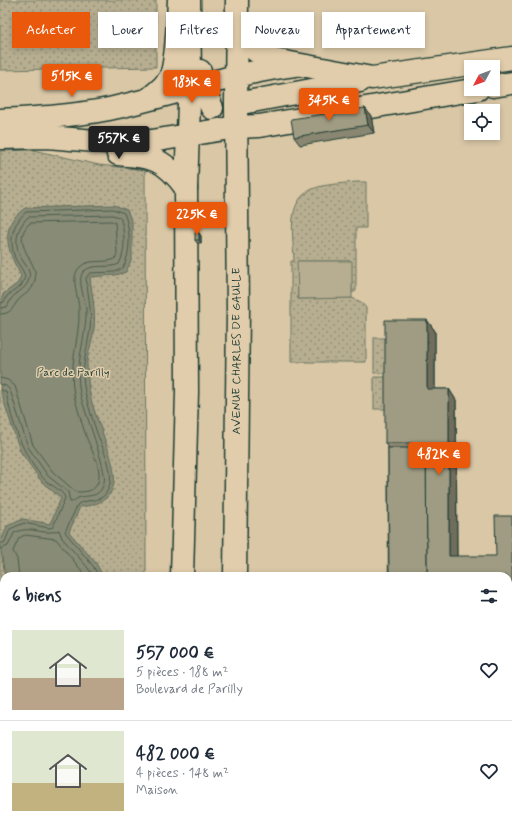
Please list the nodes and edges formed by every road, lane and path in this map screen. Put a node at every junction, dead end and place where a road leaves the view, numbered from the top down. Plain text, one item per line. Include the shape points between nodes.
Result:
1 (179, 0) edge
2 (189, 0) edge
3 (199, 0) edge
4 (237, 0) edge
5 (237, 24) junction
6 (512, 58) edge
7 (295, 65) junction
8 (236, 76) junction
9 (372, 78) junction
10 (512, 83) edge
11 (500, 85) edge
12 (196, 86) junction
13 (464, 91) edge
14 (149, 99) junction
15 (236, 104) junction
16 (0, 120) edge
17 (236, 127) junction
18 (188, 135) junction
19 (47, 137) junction
20 (0, 138) edge
21 (186, 188) junction
22 (182, 572) edge
23 (235, 572) edge

1 - 14 main road via 177,35 170,78
2 - 12 main road
3 - 12 main road via 200,70
4 - 5 main road, AVENUE CHARLES DE GAULLE
5 - 7 main road via 244,40 256,51 274,60
5 - 8 main road, AVENUE CHARLES DE GAULLE
6 - 9 main road
7 - 8 main road via 261,69
7 - 9 main road
8 - 12 main road
8 - 15 main road, AVENUE CHARLES DE GAULLE
9 - 15 main road
10 - 11 main road
12 - 14 main road
12 - 17 main road via 212,108
12 - 18 main road
13 - 17 main road via 259,126
14 - 16 main road via 71,115
15 - 17 main road, AVENUE CHARLES DE GAULLE
17 - 18 main road
17 - 23 main road, AVENUE CHARLES DE GAULLE via 238,311
18 - 19 main road via 120,143
18 - 21 main road
19 - 20 main road
19 - 21 main road via 99,153 148,157 165,164 177,174
21 - 22 main road via 187,392

